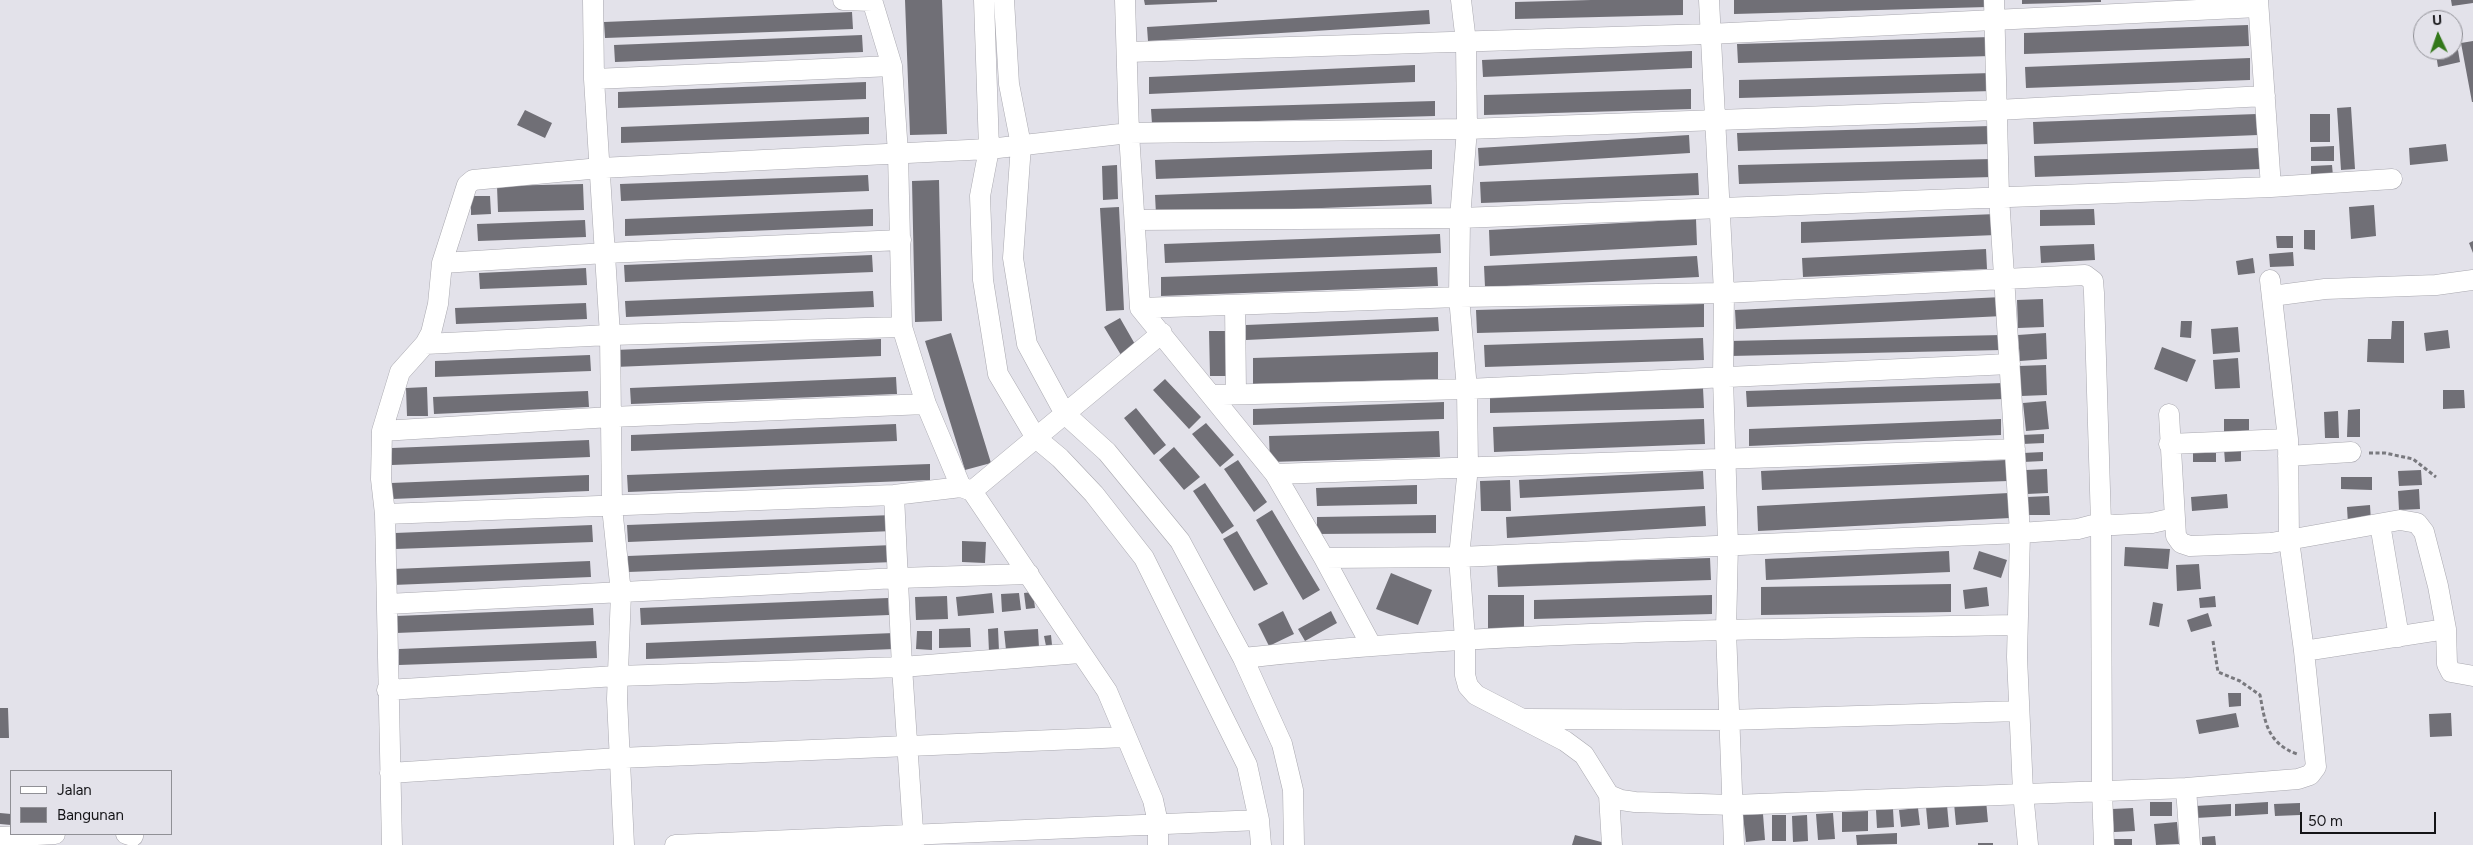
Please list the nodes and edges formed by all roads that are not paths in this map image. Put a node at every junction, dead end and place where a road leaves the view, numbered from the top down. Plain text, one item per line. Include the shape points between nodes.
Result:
1 (593, 0) edge
2 (843, 0) edge
3 (872, 0) edge
4 (984, 0) edge
5 (1004, 0) edge
6 (1125, 0) edge
7 (1462, 0) edge
8 (1709, 0) edge
9 (2258, 4) edge
10 (1995, 10) edge
11 (1709, 34) junction
12 (1466, 42) junction
13 (1128, 52) junction
14 (892, 66) junction
15 (594, 79) junction
16 (2265, 96) junction
17 (1997, 110) junction
18 (1717, 121) junction
19 (1467, 129) junction
20 (1129, 133) junction
21 (1021, 145) junction
22 (989, 149) junction
23 (898, 153) junction
24 (600, 168) junction
25 (2392, 179) dead end
26 (2271, 187) junction
27 (1999, 196) junction
28 (1720, 207) junction
29 (1460, 218) junction
30 (1135, 220) junction
31 (901, 240) junction
32 (606, 253) junction
33 (442, 263) junction
34 (2005, 278) junction
35 (2473, 280) edge
36 (1724, 292) junction
37 (1459, 297) junction
38 (1235, 305) junction
39 (1140, 308) junction
40 (902, 327) junction
41 (1162, 333) junction
42 (610, 335) junction
43 (425, 344) junction
44 (2010, 364) junction
45 (1723, 378) junction
46 (1467, 388) junction
47 (1236, 393) junction
48 (1212, 395) junction
49 (926, 404) junction
50 (1065, 414) junction
51 (2169, 414) dead end
52 (611, 417) junction
53 (382, 431) junction
54 (1036, 438) junction
55 (2170, 444) junction
56 (2288, 447) junction
57 (2015, 449) junction
58 (2351, 452) road end
59 (1726, 459) junction
60 (1468, 467) junction
61 (1275, 474) junction
62 (966, 489) junction
63 (894, 495) junction
64 (612, 507) junction
65 (384, 514) junction
66 (2174, 518) junction
67 (2101, 523) junction
68 (2380, 524) junction
69 (2020, 533) junction
70 (2289, 540) junction
71 (1728, 545) junction
72 (1459, 557) junction
73 (1324, 558) junction
74 (1029, 574) junction
75 (898, 578) junction
76 (621, 593) junction
77 (386, 604) junction
78 (2018, 625) junction
79 (2446, 629) junction
80 (1726, 630) junction
81 (2399, 637) junction
82 (1465, 638) junction
83 (1371, 645) junction
84 (2304, 652) junction
85 (1080, 653) junction
86 (1242, 658) junction
87 (902, 666) junction
88 (617, 676) junction
89 (2473, 676) edge
90 (388, 690) junction
91 (2019, 711) junction
92 (1524, 719) junction
93 (1728, 720) junction
94 (1126, 737) junction
95 (908, 745) junction
96 (619, 758) junction
97 (390, 772) junction
98 (2186, 788) junction
99 (2102, 790) junction
100 (2023, 792) junction
101 (1610, 795) junction
102 (1734, 805) junction
103 (1259, 820) junction
104 (1158, 823) junction
105 (37, 835) edge
106 (0, 837) edge
107 (913, 839) edge
108 (392, 845) edge
109 (624, 845) edge
110 (675, 845) edge
111 (1158, 845) edge
112 (1261, 845) edge
113 (1294, 845) edge
114 (1612, 845) edge
115 (1734, 845) edge
116 (2028, 845) edge
117 (2104, 845) edge
118 (2190, 845) edge

1 - 15 street
2 - 3 street
3 - 14 street
4 - 22 street
5 - 21 street via 1009,84
6 - 13 street
7 - 12 street
8 - 11 street
9 - 10 street
9 - 16 street
10 - 11 street
10 - 17 street
11 - 12 street
11 - 18 street
12 - 13 street
12 - 19 street
13 - 20 street
14 - 15 street
14 - 23 street
15 - 24 street
16 - 17 street
16 - 26 street
17 - 18 street
17 - 27 street
18 - 19 street
18 - 28 street
19 - 20 street
19 - 29 street
20 - 21 street
20 - 30 street
21 - 22 street
21 - 50 street via 1013,258 1027,344
22 - 23 street
22 - 54 street via 980,196 982,262 998,374
23 - 24 street
23 - 31 street
24 - 32 street
24 - 33 street via 473,180 467,185
25 - 26 street
26 - 27 street
27 - 28 street
27 - 34 street
28 - 29 street
28 - 36 street
29 - 30 street
29 - 37 street
30 - 39 street
31 - 32 street
31 - 40 street
32 - 33 street
32 - 42 street
33 - 43 street via 438,304
34 - 36 street
34 - 44 street
34 - 67 street via 2085,274 2093,281
35 - 56 street via 2436,285 2271,288
36 - 37 street
36 - 45 street
37 - 38 street
37 - 46 street
38 - 39 street
38 - 47 street
39 - 41 street
40 - 42 street
40 - 49 street
41 - 48 street
41 - 50 street
42 - 43 street
42 - 52 street
43 - 53 street via 400,372
44 - 45 street
44 - 57 street
45 - 46 street
45 - 59 street
46 - 47 street
46 - 60 street
47 - 48 street
48 - 61 street
49 - 52 street
49 - 62 street
50 - 54 street
50 - 86 street via 1107,452 1180,540
51 - 55 street
52 - 53 street
52 - 64 street
53 - 65 street
54 - 62 street
54 - 103 street via 1094,494 1144,558 1247,765
55 - 56 street
55 - 66 street
56 - 58 street
56 - 70 street
57 - 59 street
57 - 69 street
59 - 60 street
59 - 71 street
60 - 61 street
60 - 72 street
61 - 73 street
62 - 63 street
62 - 74 street
63 - 64 street
63 - 75 street
64 - 65 street
64 - 76 street
65 - 77 street
66 - 67 street via 2152,523
66 - 70 street via 2176,536 2190,546 2249,545
67 - 69 street via 2078,529
67 - 99 street
68 - 70 street
68 - 79 street via 2407,520 2417,523 2424,532
68 - 81 street
69 - 71 street
69 - 78 street
70 - 84 street
71 - 72 street
71 - 80 street
72 - 73 street
72 - 82 street
73 - 83 street
74 - 75 street
74 - 85 street
75 - 76 street
75 - 87 street
76 - 77 street
76 - 88 street
77 - 90 street
78 - 80 street
78 - 91 street
79 - 81 street
79 - 89 street via 2447,664 2451,672
80 - 82 street
80 - 93 street
81 - 84 street
82 - 83 street
82 - 92 street via 1468,686 1476,695
83 - 86 street
84 - 98 street via 2316,767 2310,775
85 - 87 street
85 - 94 street via 1107,691
86 - 113 street via 1288,764 1293,790
87 - 88 street
87 - 95 street
88 - 90 street
88 - 96 street
90 - 97 street
91 - 93 street
91 - 100 street
92 - 93 street
92 - 101 street via 1584,755
93 - 102 street
94 - 95 street
94 - 104 street via 1153,800
95 - 96 street
95 - 107 street
96 - 97 street
96 - 109 street
97 - 108 street
98 - 99 street
98 - 118 street
99 - 100 street
99 - 117 street
100 - 102 street
100 - 116 street
101 - 102 street via 1635,802
101 - 114 street
102 - 115 street
103 - 104 street
103 - 112 street
104 - 107 street
104 - 111 street
105 - 106 street
107 - 110 street

